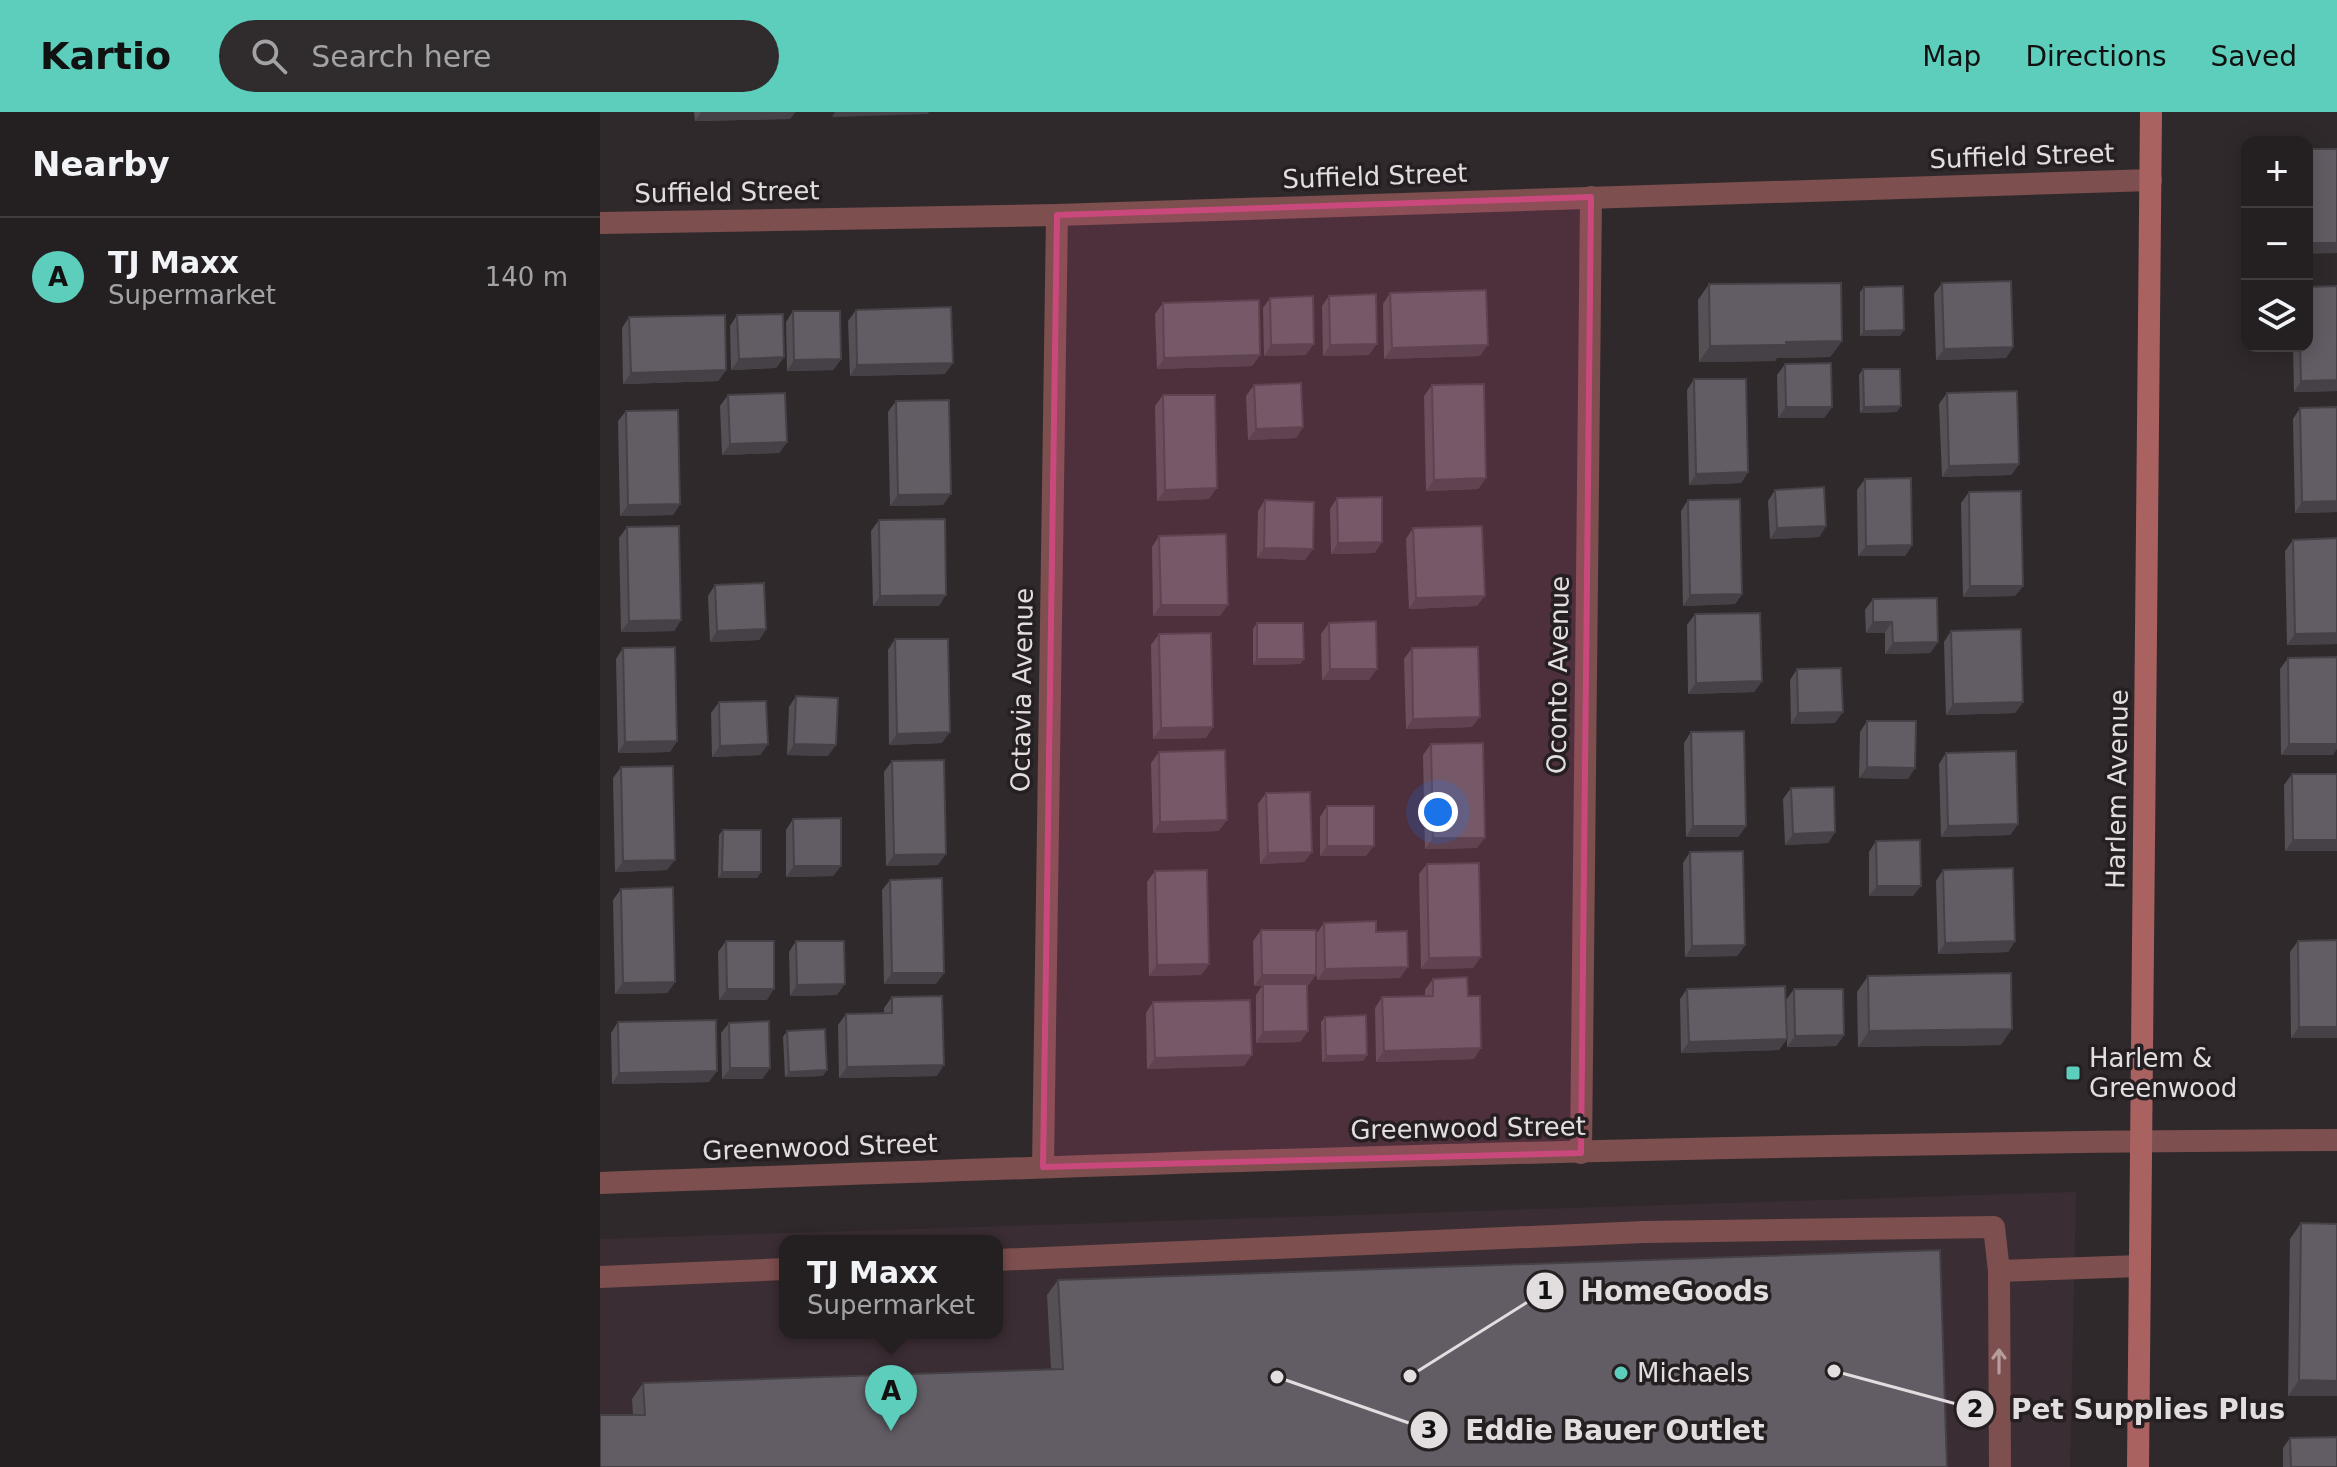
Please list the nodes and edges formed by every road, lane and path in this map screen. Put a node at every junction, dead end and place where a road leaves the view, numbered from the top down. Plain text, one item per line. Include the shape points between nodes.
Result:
1 (2151, 112) edge
2 (2151, 180) junction
3 (1591, 197) junction
4 (1057, 215) junction
5 (600, 223) edge
6 (2141, 1140) junction
7 (2337, 1140) edge
8 (1581, 1153) junction
9 (1043, 1167) junction
10 (600, 1183) edge
11 (1003, 1260) edge
12 (2140, 1266) junction
13 (779, 1269) edge
14 (1999, 1271) junction
15 (600, 1277) edge
16 (2000, 1467) edge
17 (2138, 1467) edge

1 - 2 main road, Harlem Avenue
2 - 3 street, Suffield Street
2 - 6 main road, Harlem Avenue
3 - 4 street, Suffield Street
3 - 8 street, Oconto Avenue
4 - 5 street, Suffield Street
4 - 9 street, Octavia Avenue
6 - 7 street, Greenwood Street
6 - 8 street, Greenwood Street
6 - 12 main road, Harlem Avenue
8 - 9 street, Greenwood Street
9 - 10 street, Greenwood Street
11 - 14 street via 1644,1232 1994,1227
12 - 14 street
12 - 17 main road, Harlem Avenue
13 - 15 street
16 -> 14 street

